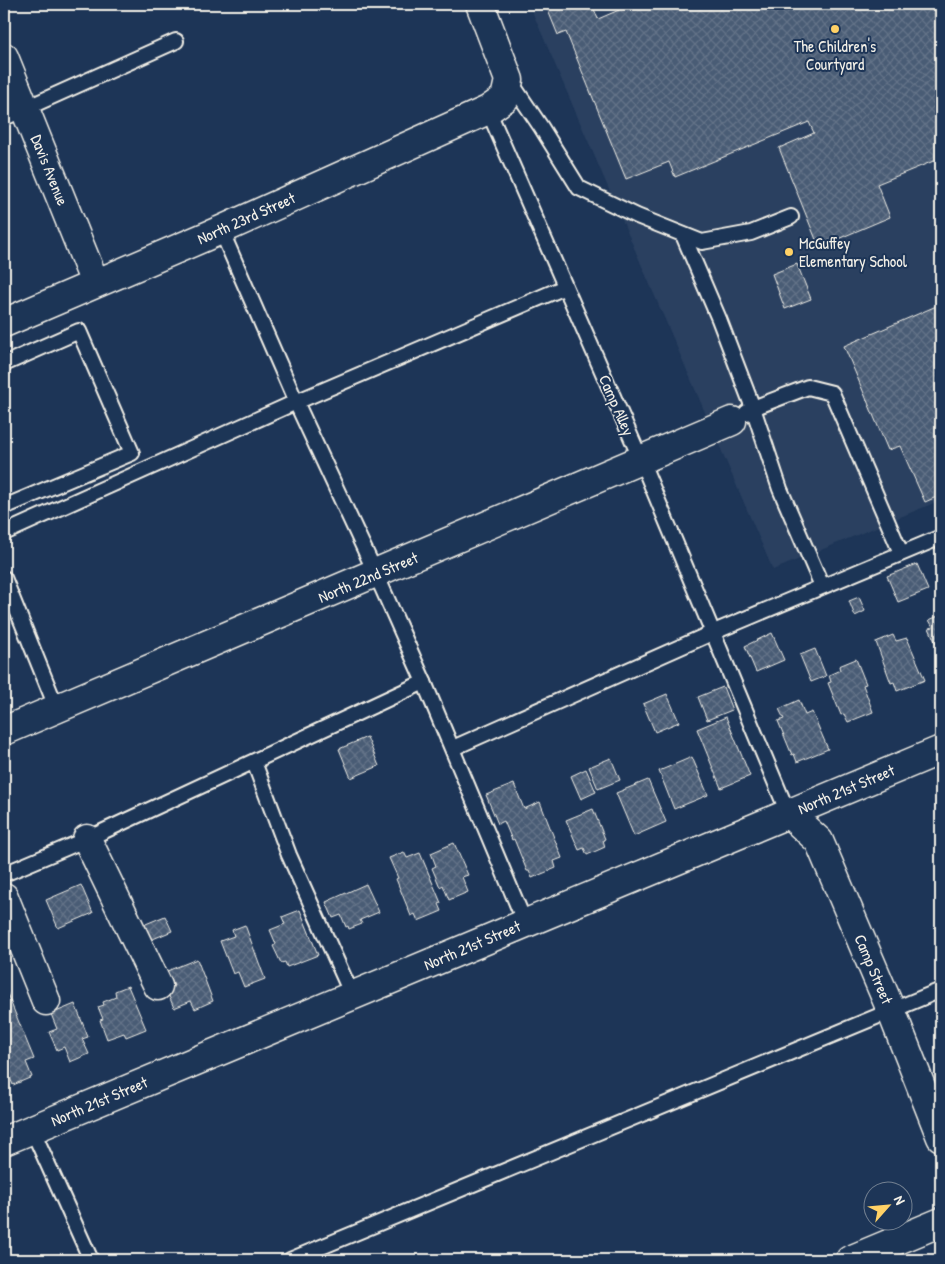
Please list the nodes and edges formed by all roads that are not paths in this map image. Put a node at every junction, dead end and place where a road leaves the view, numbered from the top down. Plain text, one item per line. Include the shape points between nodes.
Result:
1 (480, 4) edge
2 (176, 41) dead end
3 (4, 57) edge
4 (508, 78) junction
5 (488, 110) junction
6 (14, 113) edge
7 (791, 217) dead end
8 (221, 230) junction
9 (683, 235) junction
10 (95, 283) junction
11 (565, 287) junction
12 (4, 323) edge
13 (4, 364) edge
14 (296, 402) junction
15 (743, 415) junction
16 (641, 460) junction
17 (4, 507) edge
18 (4, 533) edge
19 (941, 537) edge
20 (901, 553) junction
21 (376, 574) junction
22 (4, 578) edge
23 (822, 586) junction
24 (714, 632) junction
25 (424, 682) junction
26 (57, 709) junction
27 (4, 731) edge
28 (453, 748) junction
29 (941, 750) edge
30 (254, 762) junction
31 (788, 813) junction
32 (87, 839) junction
33 (4, 874) edge
34 (4, 897) edge
35 (525, 923) junction
36 (158, 986) dead end
37 (941, 990) edge
38 (352, 995) junction
39 (46, 1001) dead end
40 (891, 1010) junction
41 (32, 1129) junction
42 (941, 1137) edge
43 (4, 1140) edge
44 (941, 1222) edge
45 (91, 1260) edge
46 (290, 1260) edge
47 (850, 1260) edge

1 - 4 street
2 - 6 lane
3 - 6 street, Davis Avenue
4 - 5 street via 505,98
4 - 9 lane via 579,188
5 - 8 street, North 23rd Street
5 - 11 lane, Camp Alley
6 - 10 street, Davis Avenue
7 - 9 lane via 751,233 702,242
8 - 10 street, North 23rd Street
8 - 14 lane
9 - 15 lane via 719,319
10 - 12 street, North 23rd Street
11 - 14 lane
11 - 16 lane, Camp Alley
13 - 17 lane via 79,332 132,453
14 - 18 lane
14 - 21 lane
15 - 16 street, North 22nd Street
15 - 20 lane via 808,387 832,393
15 - 23 lane via 780,489
16 - 21 street, North 22nd Street
16 - 24 lane, Camp Alley
19 - 20 lane
20 - 23 lane
21 - 25 lane
21 - 26 street, North 22nd Street
22 - 26 lane
23 - 24 lane
24 - 28 lane
24 - 31 lane, Camp Alley
25 - 28 lane
25 - 30 lane
26 - 27 street, North 22nd Street
28 - 35 lane
29 - 31 street, North 21st Street
30 - 32 lane
30 - 38 lane via 289,855
31 - 35 street, North 21st Street
31 - 40 street, Camp Street via 819,841
32 - 33 lane
32 - 36 street
34 - 39 street
35 - 38 street, North 21st Street
37 - 40 lane
38 - 41 street, North 21st Street
40 - 42 street, Camp Street
40 - 46 lane
41 - 43 street, North 21st Street
41 - 45 lane
44 - 47 street

